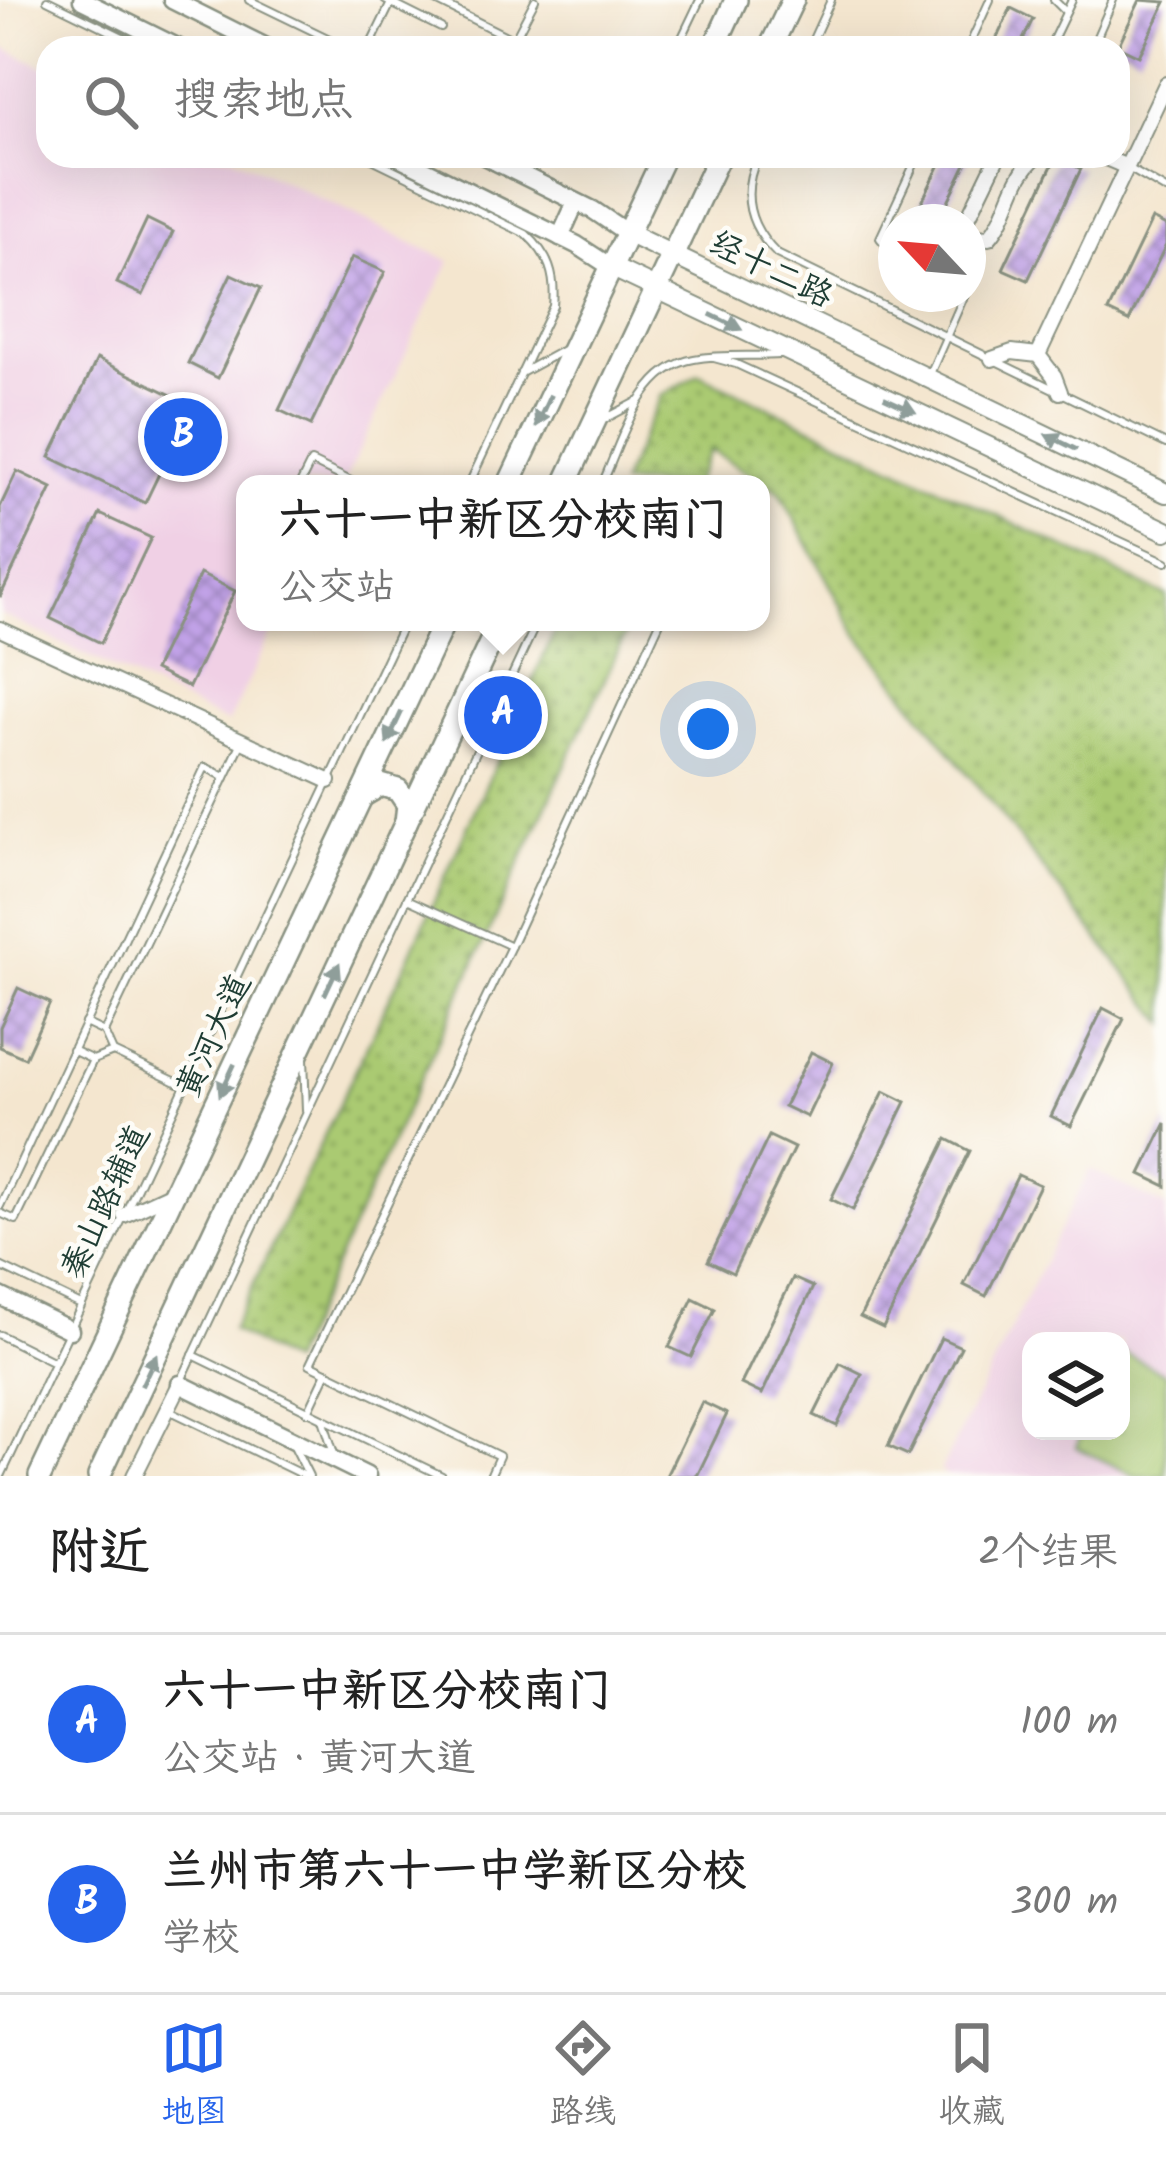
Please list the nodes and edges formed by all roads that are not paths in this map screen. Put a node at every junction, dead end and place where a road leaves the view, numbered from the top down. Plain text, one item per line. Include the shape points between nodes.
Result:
1 (47, 0) edge
2 (82, 0) edge
3 (172, 0) edge
4 (250, 0) edge
5 (434, 0) edge
6 (535, 0) edge
7 (700, 0) edge
8 (736, 0) edge
9 (793, 0) edge
10 (831, 0) edge
11 (990, 0) edge
12 (1054, 0) edge
13 (1072, 0) edge
14 (1113, 0) edge
15 (390, 1) edge
16 (1066, 13) junction
17 (441, 28) dead end
18 (120, 36) edge
19 (155, 36) edge
20 (244, 36) edge
21 (324, 36) edge
22 (374, 36) edge
23 (506, 36) edge
24 (516, 36) edge
25 (683, 36) edge
26 (720, 36) edge
27 (776, 36) edge
28 (814, 36) edge
29 (974, 36) edge
30 (1055, 36) edge
31 (1097, 36) edge
32 (1166, 84) edge
33 (1130, 161) edge
34 (391, 168) edge
35 (421, 168) edge
36 (524, 168) edge
37 (658, 168) edge
38 (713, 168) edge
39 (754, 168) edge
40 (912, 168) edge
41 (993, 168) edge
42 (1022, 168) edge
43 (1127, 168) edge
44 (1129, 168) edge
45 (1166, 190) edge
46 (576, 202) junction
47 (896, 204) edge
48 (976, 204) edge
49 (627, 233) junction
50 (560, 237) junction
51 (986, 238) edge
52 (674, 254) junction
53 (611, 267) junction
54 (657, 289) junction
55 (956, 312) edge
56 (945, 336) junction
57 (575, 343) junction
58 (794, 355) junction
59 (1037, 355) junction
60 (714, 358) junction
61 (992, 359) junction
62 (521, 373) junction
63 (928, 378) junction
64 (1060, 392) junction
65 (641, 400) junction
66 (592, 426) junction
67 (1166, 444) edge
68 (304, 475) edge
69 (338, 475) edge
70 (473, 475) edge
71 (513, 475) edge
72 (569, 475) edge
73 (606, 475) edge
74 (1166, 493) edge
75 (1166, 530) edge
76 (1166, 562) edge
77 (0, 629) edge
78 (400, 631) edge
79 (496, 631) edge
80 (533, 631) edge
81 (656, 631) edge
82 (434, 636) edge
83 (242, 741) junction
84 (225, 777) junction
85 (329, 781) junction
86 (360, 799) junction
87 (406, 822) junction
88 (407, 899) junction
89 (511, 946) junction
90 (85, 1023) junction
91 (104, 1032) junction
92 (304, 1040) junction
93 (72, 1050) junction
94 (112, 1052) junction
95 (93, 1060) junction
96 (185, 1086) junction
97 (306, 1114) junction
98 (174, 1192) junction
99 (0, 1209) edge
100 (124, 1215) junction
101 (0, 1266) edge
102 (0, 1296) edge
103 (81, 1305) junction
104 (70, 1330) junction
105 (0, 1335) edge
106 (193, 1355) junction
107 (54, 1362) junction
108 (327, 1372) junction
109 (180, 1384) junction
110 (168, 1410) junction
111 (308, 1412) junction
112 (323, 1419) junction
113 (289, 1438) junction
114 (336, 1461) junction
115 (136, 1475) edge
116 (1, 1476) edge
117 (40, 1476) edge
118 (99, 1476) edge
119 (307, 1476) edge
120 (367, 1476) edge
121 (442, 1476) edge
122 (490, 1476) edge

1 - 18 lane
2 - 19 street
3 - 20 street
4 - 21 lane
5 - 23 lane
6 - 24 lane
7 - 25 lane
8 - 26 main road
9 - 27 main road
10 - 28 lane
11 - 29 lane
12 - 16 lane
13 - 16 lane
14 - 31 lane
15 - 17 lane
15 - 22 lane
16 - 30 lane
32 - 33 street
34 - 62 lane via 541,248 551,266 553,306
35 - 50 street
36 - 46 street, 经十二路
37 - 49 main road
38 - 52 main road
39 - 56 lane via 749,215 777,254
40 - 47 lane
41 - 48 street
42 - 51 street via 1000,225
43 - 59 street
44 - 45 lane
46 - 49 street, 经十二路
46 - 50 street
49 - 52 main road, 经十二路
49 - 53 main road
50 - 53 street
52 - 54 main road
52 - 63 main road, 经十二路
53 - 54 main road
53 - 57 main road
54 -> 58 main road
54 - 66 main road
55 - 56 lane
56 - 61 lane
56 - 63 lane
57 - 62 lane
57 -> 71 main road
58 - 60 lane
58 -> 75 main road
59 - 61 street
59 - 64 street
60 - 65 lane via 670,368
60 - 76 lane
61 - 64 lane
62 - 70 lane
74 -> 63 main road, 经十二路
64 - 67 lane
65 - 66 lane
65 - 73 lane
66 - 72 main road
68 - 69 lane via 311,462
77 - 83 street
78 - 85 lane, 秦山路辅道
79 - 87 main road
80 - 88 lane
81 - 89 lane
82 -> 86 main road, 黄河大道
83 - 84 lane
83 - 85 street
84 - 90 lane via 205,767
84 - 91 lane
85 - 96 lane, 秦山路辅道
86 - 87 main road via 373,787 398,790 408,805
86 -> 98 main road, 黄河大道
92 -> 87 main road
88 - 89 lane
88 - 97 lane
89 - 108 lane via 310,1364
90 - 91 lane
90 - 93 lane
91 - 94 lane
92 - 97 lane
118 -> 92 main road
93 - 95 lane
93 - 99 lane
94 - 95 lane
94 - 96 lane
95 - 99 lane via 16,1220
96 - 100 lane, 秦山路辅道
97 - 106 lane
98 - 100 street
98 - 117 main road, 黄河大道
100 - 103 lane, 秦山路辅道
101 - 103 lane
102 - 104 street
103 - 104 lane, 秦山路辅道
104 - 107 lane, 秦山路辅道
105 - 107 lane
106 - 109 lane
106 - 111 lane
107 - 116 lane, 秦山路辅道
108 - 111 lane
108 - 122 lane via 500,1456
109 - 110 street
109 - 113 street
110 - 115 street
110 - 119 lane
111 - 112 lane
112 - 114 lane
112 - 121 lane
113 - 114 street
113 - 119 lane
114 - 120 street

